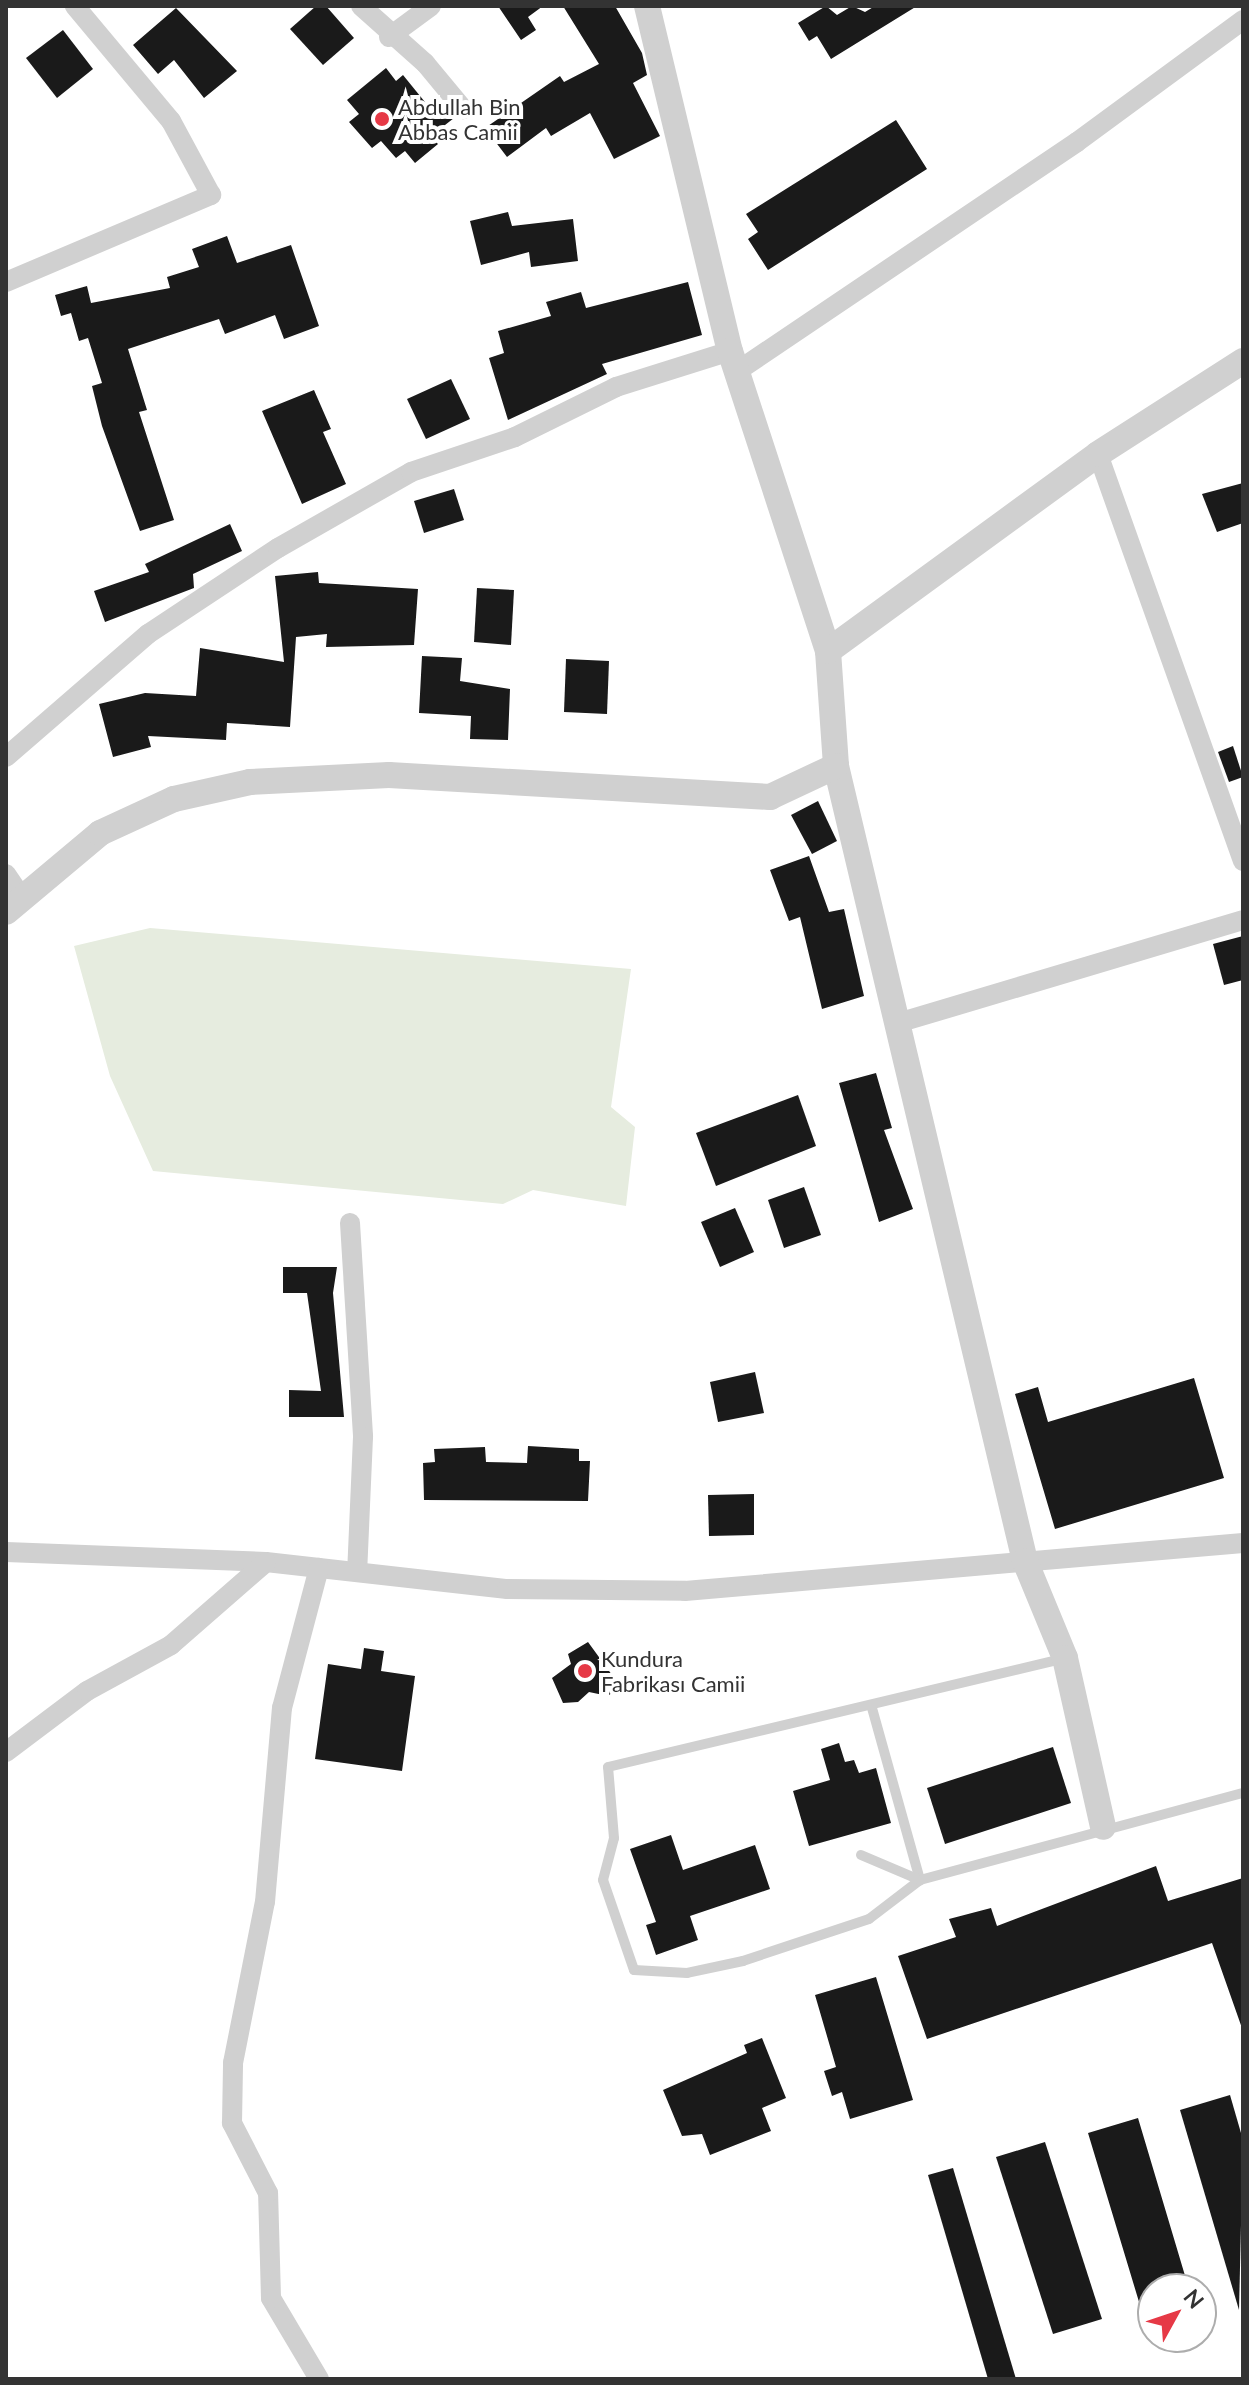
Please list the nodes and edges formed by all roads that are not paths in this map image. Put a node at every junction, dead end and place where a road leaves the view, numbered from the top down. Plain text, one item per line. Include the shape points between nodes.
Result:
1 (75, 6) edge
2 (361, 6) edge
3 (431, 6) edge
4 (647, 6) edge
5 (1243, 20) edge
6 (389, 37) junction
7 (463, 109) dead end
8 (6, 282) edge
9 (735, 360) junction
10 (1243, 361) edge
11 (1098, 454) junction
12 (828, 651) junction
13 (6, 757) edge
14 (836, 766) junction
15 (1243, 861) edge
16 (6, 874) edge
17 (14, 904) edge
18 (1243, 920) edge
19 (901, 1022) junction
20 (350, 1223) dead end
21 (1243, 1543) edge
22 (6, 1552) edge
23 (1025, 1561) junction
24 (266, 1562) junction
25 (319, 1568) junction
26 (357, 1572) junction
27 (1065, 1658) junction
28 (872, 1708) junction
29 (6, 1752) edge
30 (1243, 1793) edge
31 (1103, 1827) junction
32 (861, 1855) dead end
33 (920, 1880) junction
34 (319, 2379) edge

1 - 8 street via 171,121 211,195
2 - 6 street
3 - 6 street
4 - 9 street
5 - 9 street via 1077,142
6 - 7 street via 425,63
9 - 12 street
9 - 13 street via 616,387 515,437 411,472 278,548 148,634
10 - 11 street
11 - 12 street
11 - 15 street
12 - 14 street
14 - 17 street via 770,797 389,775 250,782 174,799 100,833
14 - 19 street
16 - 17 street
18 - 19 street
19 - 23 street
20 - 26 street via 363,1437
21 - 23 street
22 - 24 street
23 - 26 street via 685,1591 507,1589
23 - 27 street
24 - 25 street
24 - 29 street via 171,1645 87,1691
25 - 26 street
25 - 34 street via 282,1708 265,1902 233,2063 232,2123 268,2193 271,2298
27 - 28 lane
27 - 31 street
28 - 33 lane
28 - 33 lane via 608,1767 614,1838 603,1880 634,1970 687,1973 869,1919
30 - 31 lane
31 - 33 lane
32 - 33 lane

